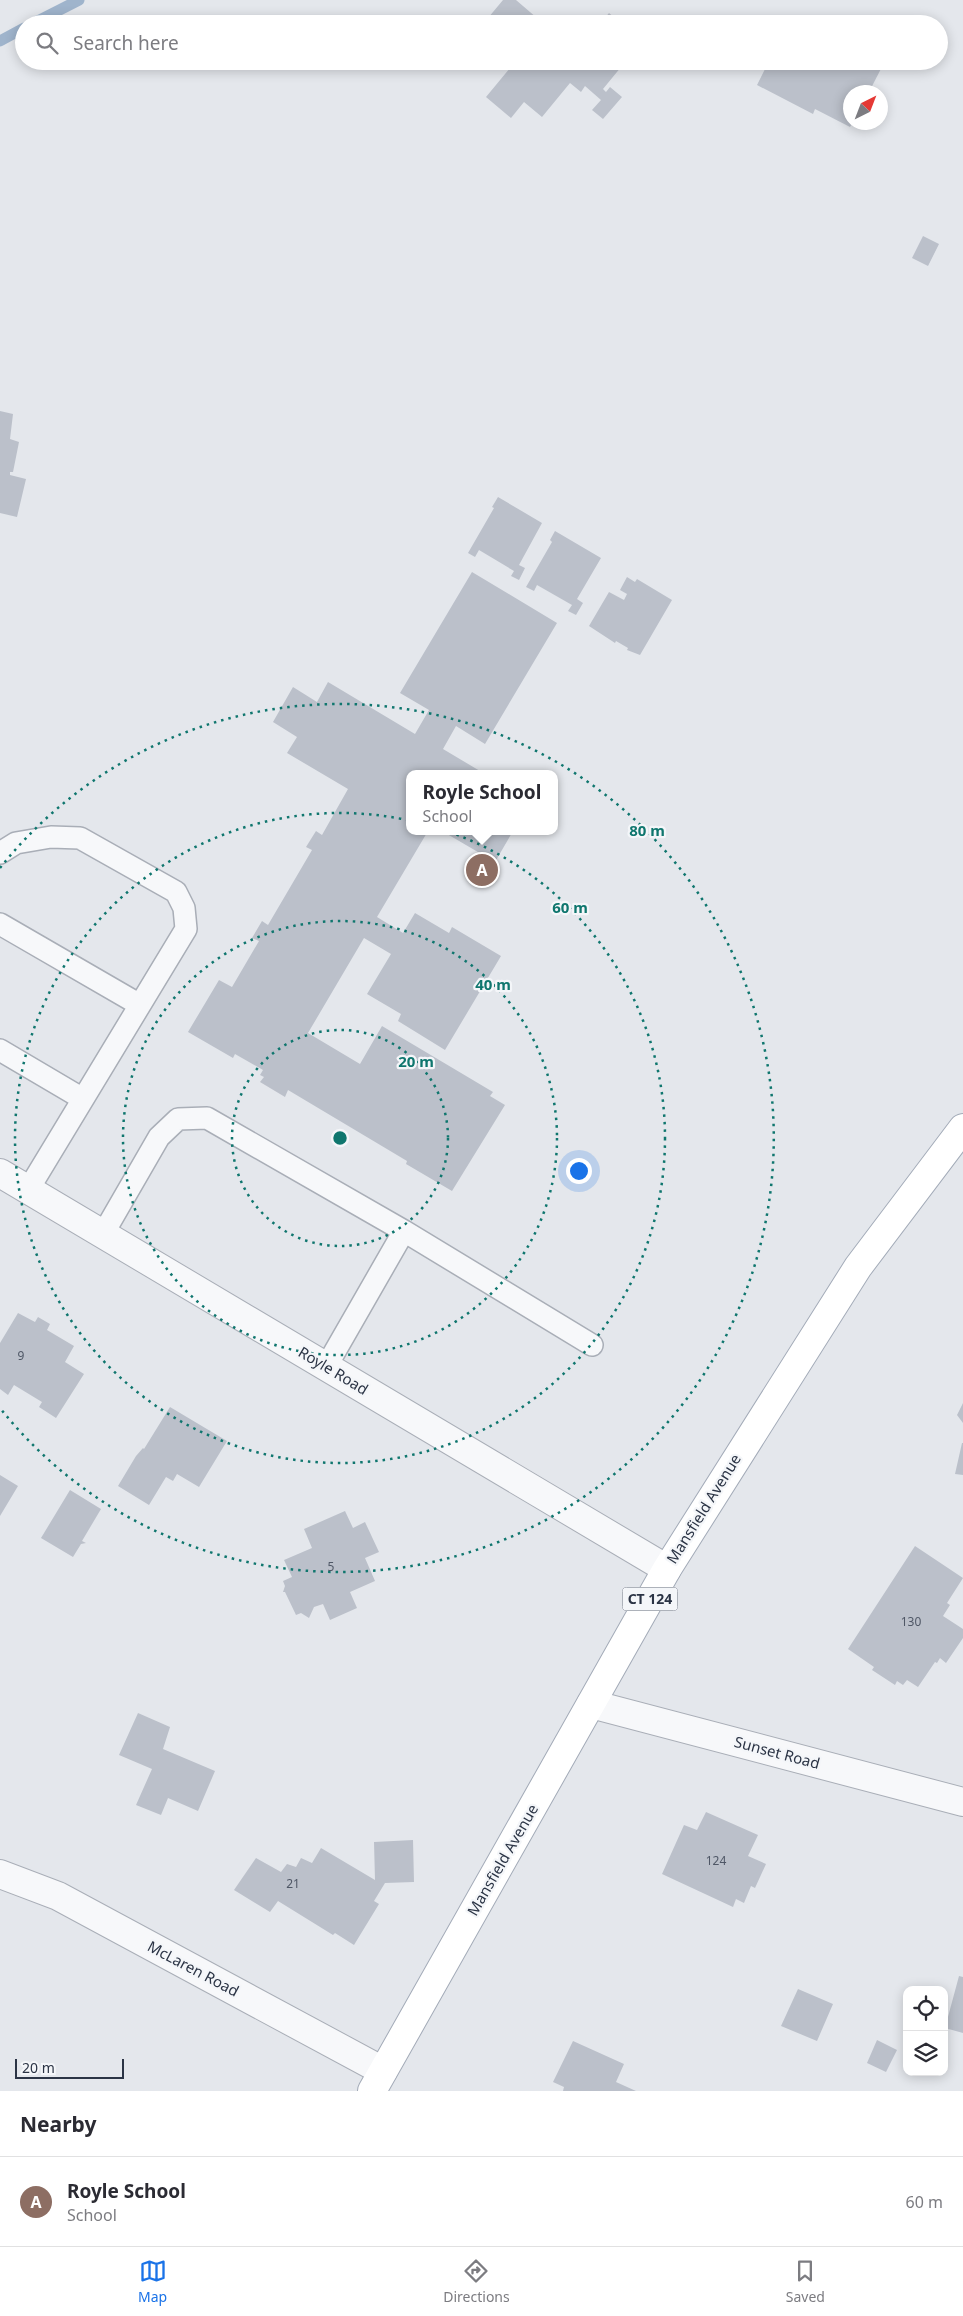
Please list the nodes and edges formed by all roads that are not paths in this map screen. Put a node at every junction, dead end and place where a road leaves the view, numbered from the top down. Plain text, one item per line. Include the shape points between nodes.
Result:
1 (0, 853) edge
2 (0, 924) edge
3 (140, 1005) junction
4 (0, 1050) edge
5 (83, 1099) junction
6 (963, 1128) edge
7 (0, 1173) edge
8 (28, 1190) junction
9 (404, 1231) junction
10 (103, 1234) junction
11 (592, 1345) dead end
12 (326, 1367) junction
13 (667, 1569) junction
14 (591, 1704) junction
15 (963, 1802) edge
16 (0, 1874) edge
17 (377, 2081) edge

1 - 3 lane via 16,843 50,837 80,838 176,892 184,908 186,929
2 - 3 lane
3 - 5 lane
4 - 5 lane
5 - 8 lane
6 - 13 main road, Mansfield Avenue / CT 124 via 858,1267
7 - 8 street, Royle Road
8 - 10 street, Royle Road
9 - 10 lane via 207,1118 178,1119 159,1137
9 - 11 lane
9 - 12 lane
10 - 12 street, Royle Road
12 - 13 street, Royle Road
13 - 14 main road, Mansfield Avenue / CT 124
14 - 15 street, Sunset Road
14 - 17 main road, Mansfield Avenue / CT 124
16 - 17 street, McLaren Road via 58,1896

